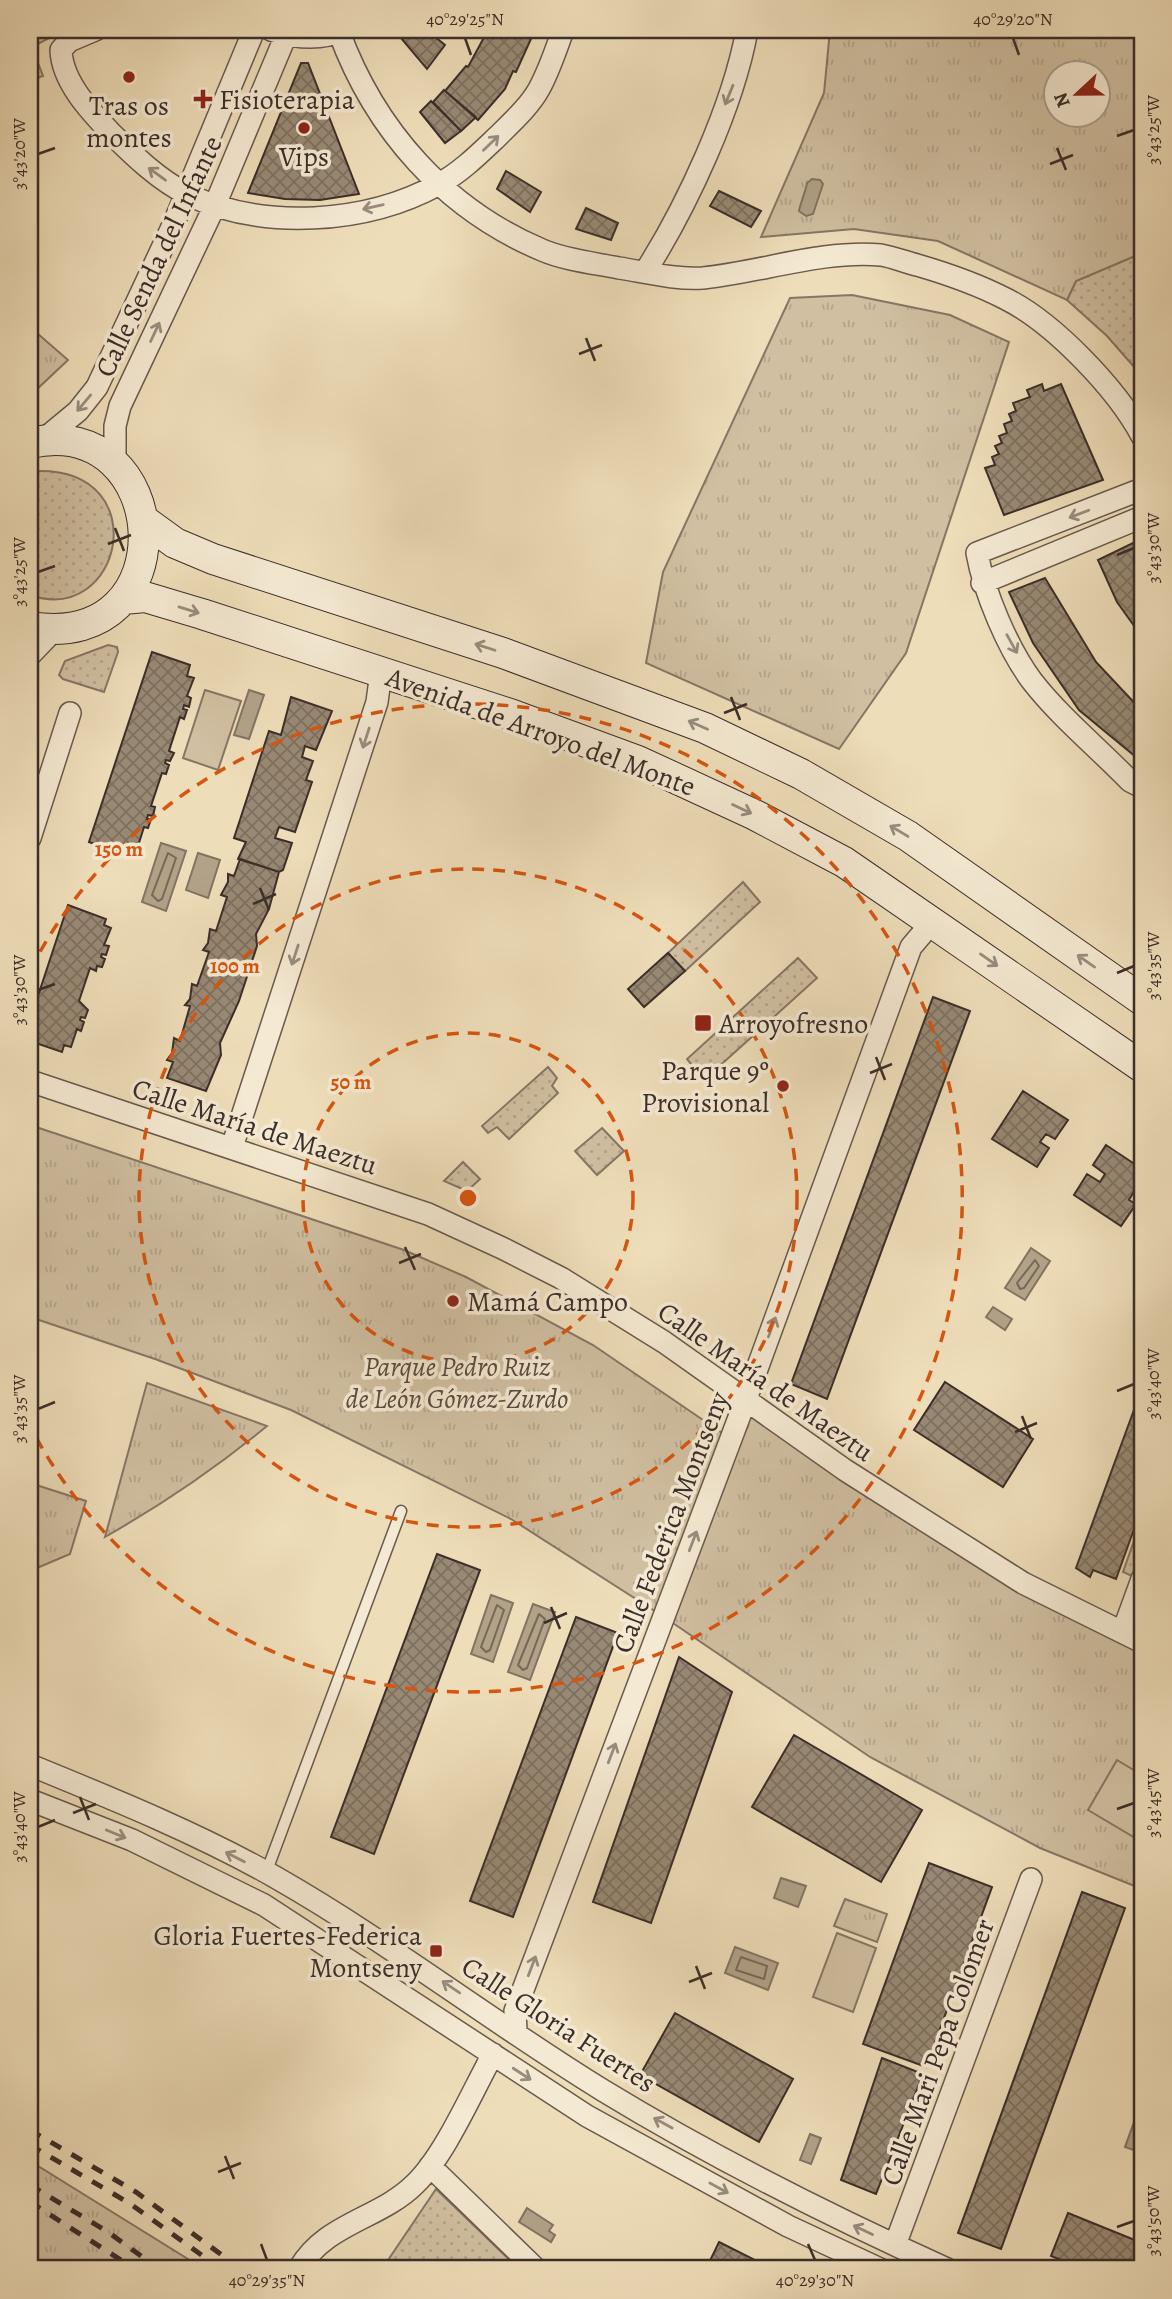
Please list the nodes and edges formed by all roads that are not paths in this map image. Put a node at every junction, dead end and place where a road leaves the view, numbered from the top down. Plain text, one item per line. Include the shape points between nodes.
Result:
1 (95, 30) edge
2 (254, 30) edge
3 (563, 30) edge
4 (747, 30) edge
5 (341, 31) edge
6 (279, 32) edge
7 (438, 185) junction
8 (186, 194) junction
9 (215, 205) junction
10 (645, 272) junction
11 (1142, 436) edge
12 (36, 442) edge
13 (116, 465) junction
14 (1142, 489) edge
15 (146, 522) junction
16 (1140, 524) edge
17 (982, 583) junction
18 (123, 599) junction
19 (41, 629) edge
20 (30, 655) edge
21 (381, 672) junction
22 (70, 713) dead end
23 (1142, 787) edge
24 (30, 838) edge
25 (933, 921) junction
26 (1142, 1000) edge
27 (1142, 1066) edge
28 (30, 1081) edge
29 (232, 1147) junction
30 (746, 1399) junction
31 (401, 1511) dead end
32 (1142, 1579) edge
33 (1133, 1637) edge
34 (30, 1765) edge
35 (30, 1800) edge
36 (266, 1872) junction
37 (1031, 1879) dead end
38 (516, 2031) junction
39 (493, 2054) junction
40 (430, 2166) junction
41 (895, 2245) junction
42 (299, 2269) edge
43 (536, 2269) edge
44 (880, 2269) edge
45 (947, 2269) edge

8 -> 1 street via 151,170 102,124 69,79 61,50 69,41
2 - 8 street, Calle Senda del Infante
7 -> 3 street via 480,154 538,91
4 -> 10 street via 740,70 702,161
5 - 6 street via 312,37
5 - 7 street via 370,101
6 - 9 street, Calle Senda del Infante
7 -> 9 street via 395,202 323,219 254,216
7 - 10 street via 492,225 544,251
8 - 9 street
8 -> 12 street, Calle Senda del Infante via 97,387 70,419
13 -> 9 street, Calle Senda del Infante via 115,426 120,406
10 - 11 street via 700,278 838,256 882,255 949,274 1009,300 1042,325 1104,380
12 - 13 street via 69,442 94,450
13 - 15 street via 135,491
14 -> 17 street via 977,553
15 - 18 street via 146,550 138,576
26 -> 15 street, Avenida de Arroyo del Monte via 908,836 801,774 670,713 503,653 213,559 174,543
16 - 17 street
17 -> 23 street via 1031,680 1130,781
18 - 19 street via 106,614
18 -> 21 street, Avenida de Arroyo del Monte via 153,599
19 - 20 street
21 -> 25 street, Avenida de Arroyo del Monte via 638,761 844,862
21 -> 29 street via 374,712
22 - 24 street
25 -> 27 street, Avenida de Arroyo del Monte
30 -> 25 street, Calle Federica Montseny via 911,947
28 - 29 street, Calle María de Maeztu
29 - 30 street, Calle María de Maeztu via 428,1214 502,1248 604,1304
30 - 33 street, Calle María de Maeztu via 845,1471 1023,1583
38 -> 30 street, Calle Federica Montseny via 515,2011
31 - 36 lane
32 - 33 street
36 -> 34 street, Calle Gloria Fuertes via 143,1811
35 -> 39 street, Calle Gloria Fuertes via 132,1840 264,1905
38 -> 36 street, Calle Gloria Fuertes
37 - 41 street, Calle Mari Pepa Colomer
41 -> 38 street, Calle Gloria Fuertes via 798,2199 616,2097
39 - 40 street
39 -> 44 street, Calle Gloria Fuertes via 587,2116 788,2226
40 - 42 street via 392,2203 331,2234
40 - 43 street
41 - 45 street, Calle Gloria Fuertes

